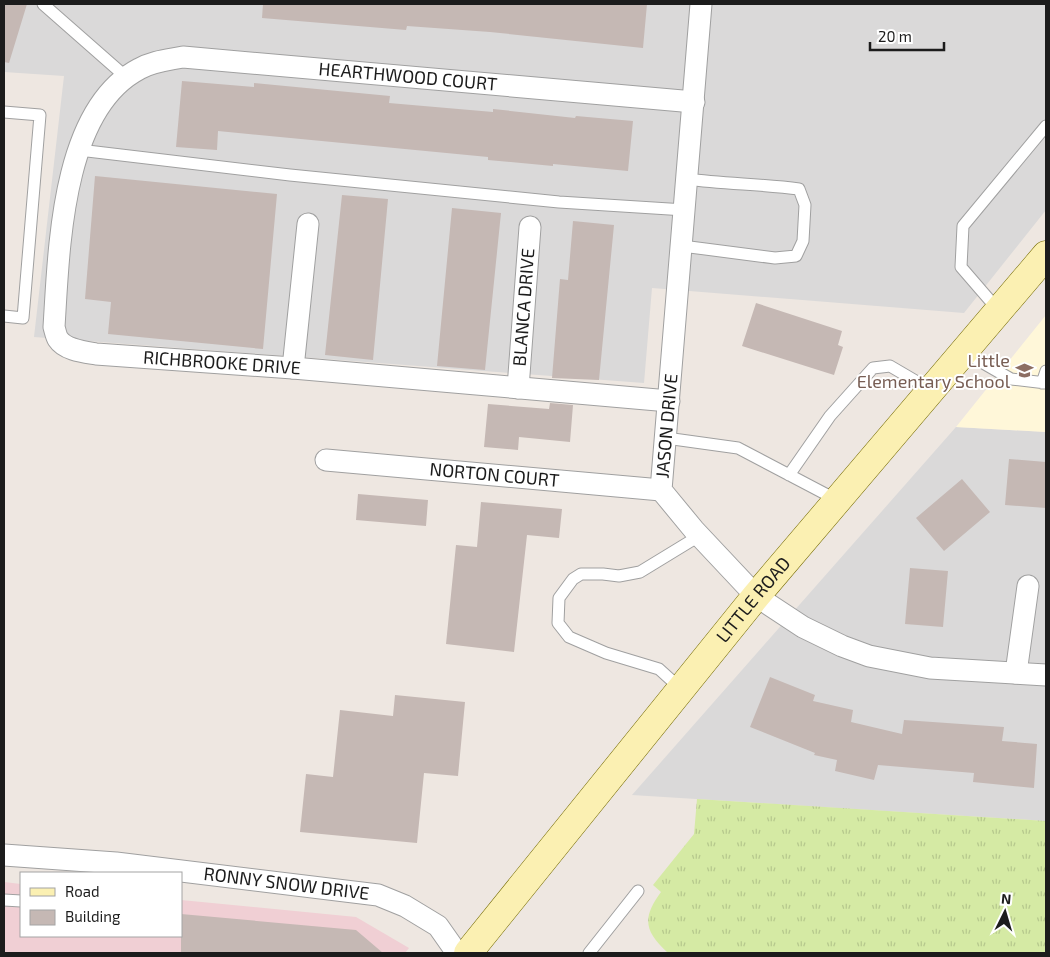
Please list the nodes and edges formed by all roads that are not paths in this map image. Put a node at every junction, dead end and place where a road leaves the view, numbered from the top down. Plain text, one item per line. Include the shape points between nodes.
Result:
1 (42, 4) edge
2 (701, 4) edge
3 (126, 78) junction
4 (694, 102) junction
5 (4, 112) edge
6 (1046, 126) edge
7 (79, 150) junction
8 (687, 179) junction
9 (685, 210) junction
10 (308, 224) dead end
11 (530, 227) dead end
12 (682, 246) junction
13 (1046, 255) edge
14 (999, 311) junction
15 (4, 316) edge
16 (964, 352) junction
17 (293, 368) junction
18 (1046, 371) edge
19 (1044, 383) edge
20 (518, 388) junction
21 (931, 390) junction
22 (669, 401) junction
23 (666, 438) junction
24 (326, 460) dead end
25 (789, 475) junction
26 (661, 490) junction
27 (837, 500) junction
28 (699, 536) junction
29 (1028, 586) dead end
30 (756, 596) junction
31 (1016, 673) junction
32 (1046, 675) edge
33 (681, 689) junction
34 (4, 855) edge
35 (81, 867) edge
36 (638, 891) dead end
37 (4, 900) edge
38 (20, 901) edge
39 (456, 953) edge
40 (468, 953) edge
41 (590, 953) edge

1 - 3 lane
2 - 4 street, JASON DRIVE
3 - 4 street, HEARTHWOOD COURT via 152,63 183,58
3 - 7 street, RICHBROOKE DRIVE via 98,106
4 - 8 street, JASON DRIVE
5 - 15 lane via 40,115 23,318
6 - 14 lane via 963,226 961,267
7 - 9 lane via 540,200
7 - 17 street, RICHBROOKE DRIVE via 70,176 58,252 54,327 58,339 77,350 96,354
8 - 9 street, JASON DRIVE
8 - 12 lane via 799,189 805,204 804,241 796,256 775,258
9 - 12 street, JASON DRIVE
10 - 17 street
11 - 20 street, BLANCA DRIVE
12 - 22 street, JASON DRIVE
13 - 14 street, LITTLE ROAD
14 - 16 street, LITTLE ROAD
16 - 19 lane via 1011,379
16 - 21 street, LITTLE ROAD
17 - 20 street, RICHBROOKE DRIVE
18 - 19 lane
20 - 22 street, RICHBROOKE DRIVE
21 - 25 lane via 890,366 873,368 830,416
21 - 27 street, LITTLE ROAD
22 - 23 street, JASON DRIVE
23 - 25 lane via 738,448
23 - 26 street, JASON DRIVE
24 - 26 street, NORTON COURT
25 - 27 lane
26 - 28 street, JASON DRIVE
27 - 30 street, LITTLE ROAD
28 - 30 street, JASON DRIVE
28 - 33 lane via 640,572 618,576 581,574 573,579 559,598 558,623 569,638 659,669
29 - 31 street
30 - 31 street, JASON DRIVE via 803,627 869,656 930,668
30 - 33 street, LITTLE ROAD
31 - 32 street, JASON DRIVE
33 - 40 street, LITTLE ROAD
34 - 35 street, RONNY SNOW DRIVE
35 - 39 street, RONNY SNOW DRIVE via 116,863 378,894 438,926
36 - 41 lane
37 - 38 lane

